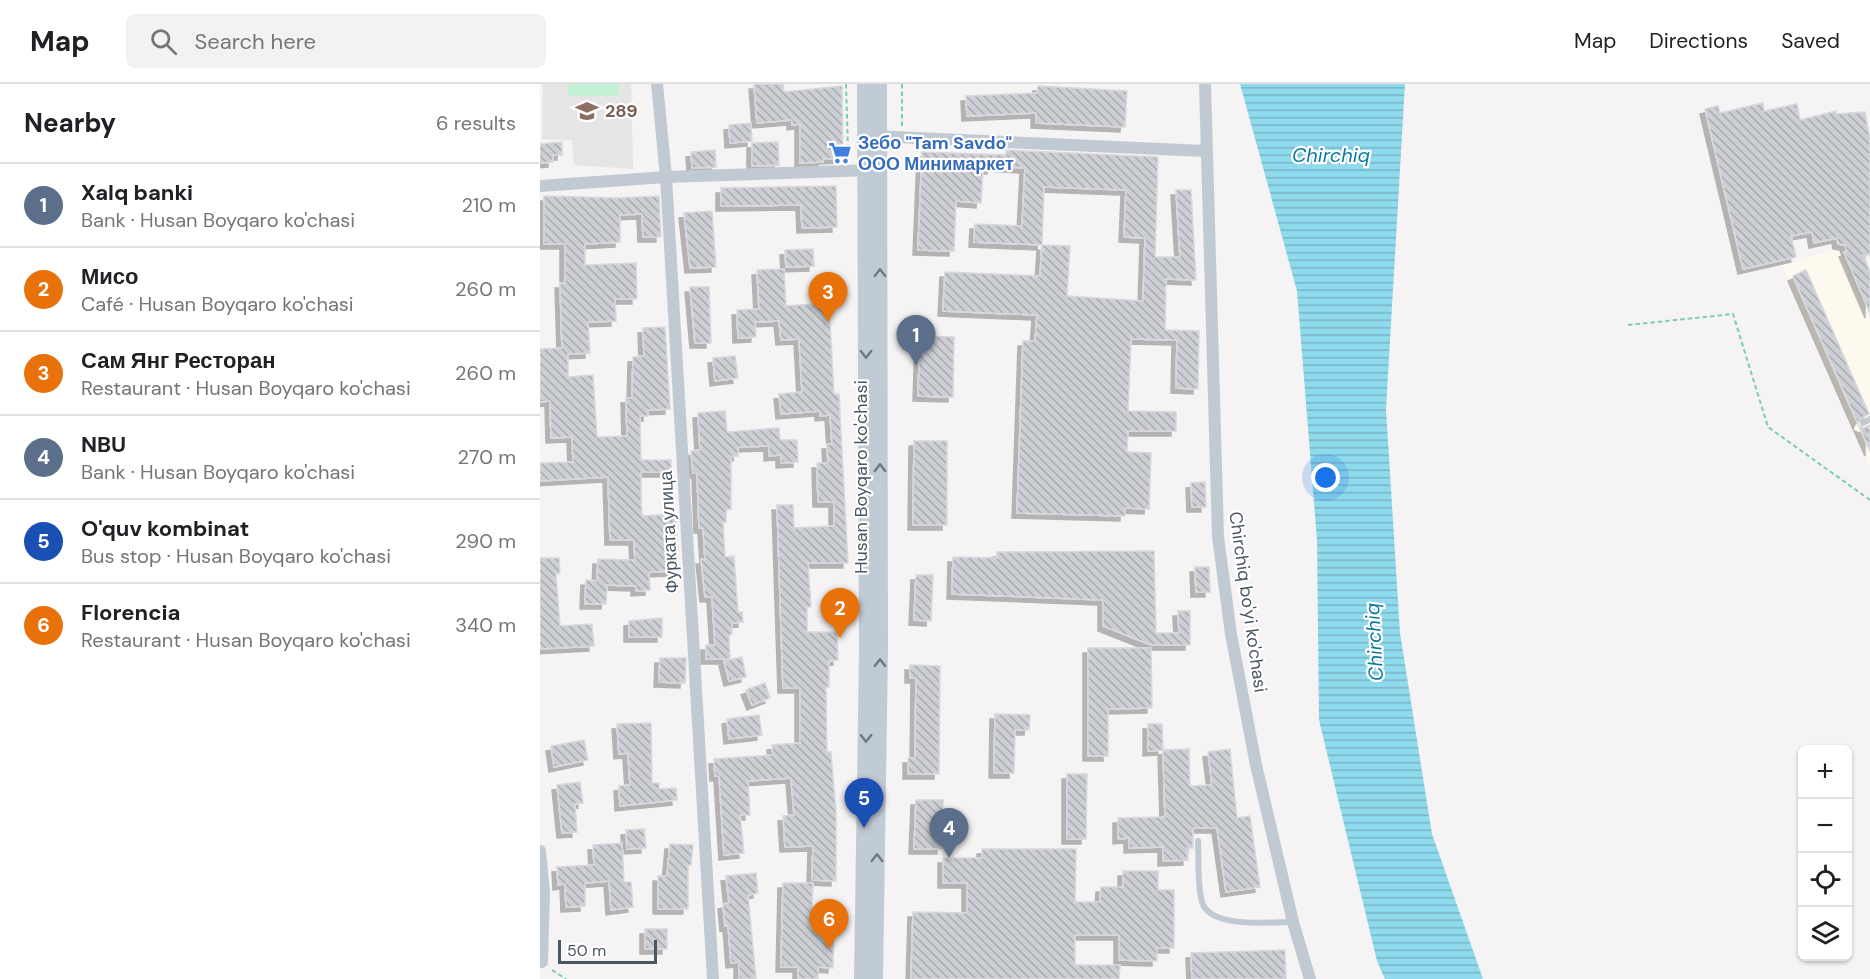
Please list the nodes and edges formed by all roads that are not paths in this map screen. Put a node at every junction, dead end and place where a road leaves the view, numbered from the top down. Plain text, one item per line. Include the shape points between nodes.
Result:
1 (657, 84) edge
2 (865, 84) edge
3 (879, 84) edge
4 (1205, 84) edge
5 (873, 136) junction
6 (1205, 151) junction
7 (873, 170) junction
8 (666, 177) junction
9 (540, 186) edge
10 (1198, 841) dead end
11 (540, 851) edge
12 (1293, 922) junction
13 (542, 962) dead end
14 (713, 979) edge
15 (862, 979) edge
16 (875, 979) edge
17 (1310, 979) edge

1 - 8 street, Фурката улица
2 - 5 main road, Husan Boyqaro ko'chasi
3 - 5 main road, Husan Boyqaro ko'chasi
4 - 6 street, Chirchiq bo'yi ko'chasi
5 - 6 street
5 - 7 main road, Husan Boyqaro ko'chasi
6 - 12 street, Chirchiq bo'yi ko'chasi via 1218,537 1244,708
7 - 8 street
7 -> 15 main road, Husan Boyqaro ko'chasi
16 -> 7 main road, Husan Boyqaro ko'chasi via 880,636
8 - 9 street
8 - 14 street, Фурката улица
10 - 12 lane via 1202,903 1212,916 1226,921
11 - 13 street
12 - 17 street, Chirchiq bo'yi ko'chasi

